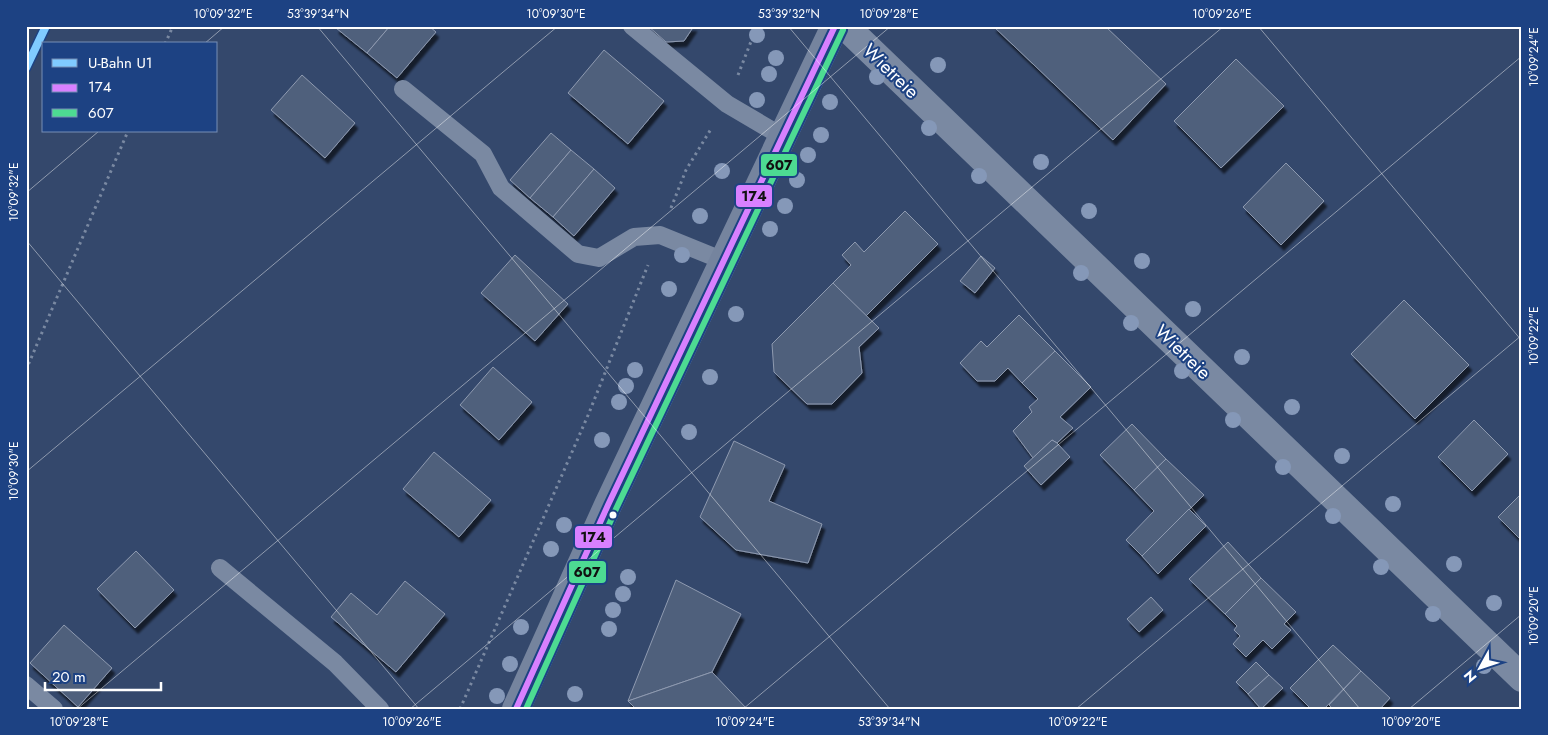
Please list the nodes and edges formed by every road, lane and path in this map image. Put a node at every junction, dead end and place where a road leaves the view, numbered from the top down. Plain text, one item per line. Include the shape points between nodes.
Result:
1 (173, 26) edge
2 (632, 26) edge
3 (757, 26) edge
4 (836, 26) edge
5 (844, 26) edge
6 (166, 42) edge
7 (403, 89) dead end
8 (726, 104) junction
9 (128, 132) edge
10 (783, 137) junction
11 (660, 235) junction
12 (724, 261) junction
13 (26, 370) edge
14 (220, 568) dead end
15 (1522, 678) edge
16 (26, 685) edge
17 (54, 709) edge
18 (380, 709) edge
19 (460, 709) edge
20 (516, 709) edge

1 - 6 path
2 - 8 lane
3 - 8 path
4 - 10 main road
5 - 15 street, Wietreie
7 - 11 lane via 482,154 501,188 578,254 600,258 634,237
8 - 10 lane
8 - 11 path via 686,170
9 - 13 path
10 - 12 main road
11 - 12 lane
11 - 19 path via 588,413
12 - 20 main road
14 - 18 lane via 334,663
16 - 17 lane

